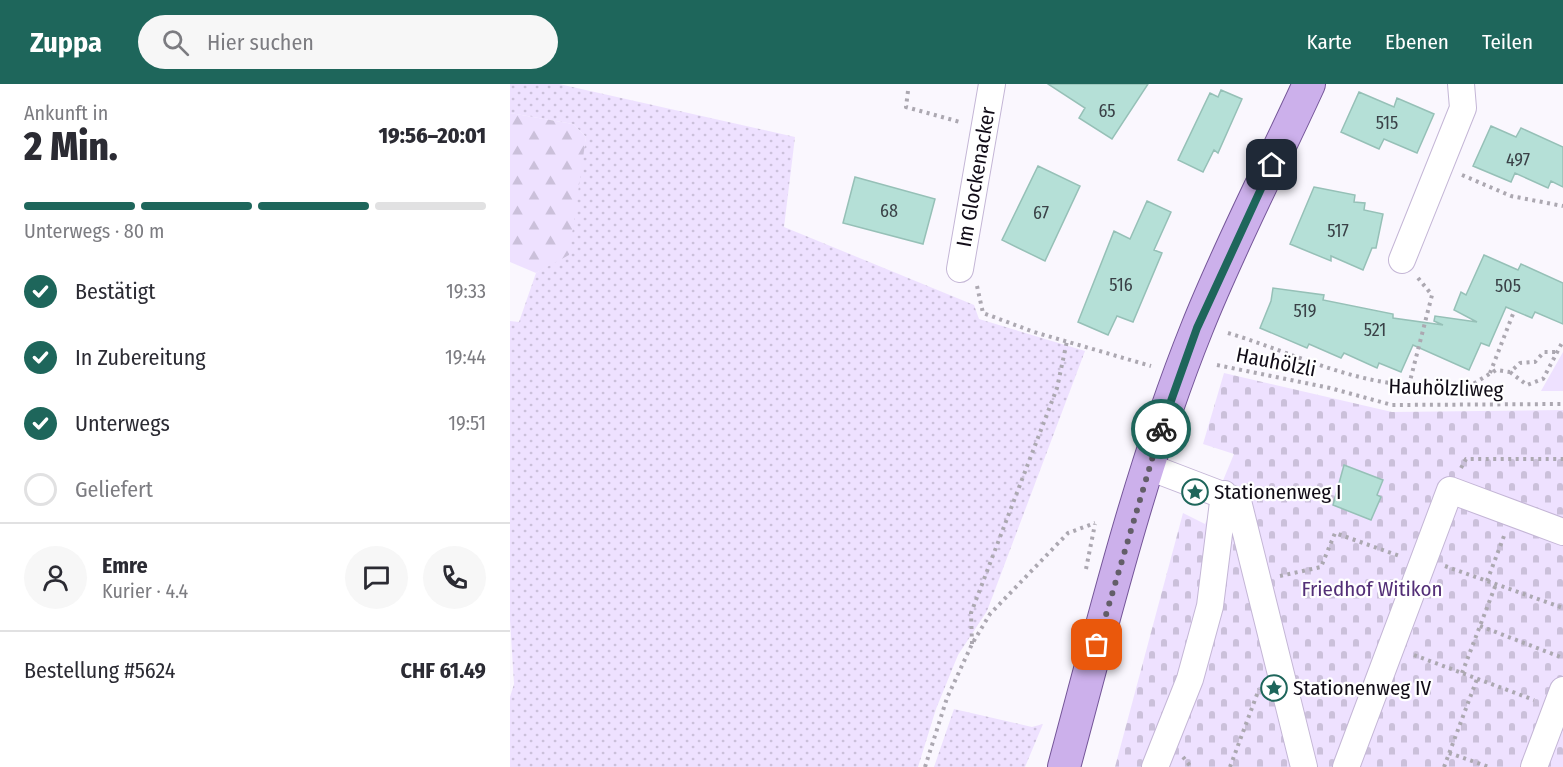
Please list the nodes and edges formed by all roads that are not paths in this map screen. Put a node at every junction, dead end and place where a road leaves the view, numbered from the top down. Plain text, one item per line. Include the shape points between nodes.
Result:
1 (992, 84) edge
2 (1310, 84) edge
3 (1461, 84) edge
4 (1402, 260) road end
5 (968, 278) road end
6 (1149, 467) junction
7 (1224, 494) junction
8 (1563, 532) edge
9 (1560, 699) edge
10 (1064, 767) edge
11 (1155, 767) edge
12 (1304, 767) edge
13 (1346, 767) edge
14 (1534, 767) edge

1 - 5 street, Im Glockenacker
2 - 6 main road via 1197,328
3 - 4 street via 1463,108
6 - 7 street
6 - 10 main road
7 - 11 street via 1210,606 1190,679
7 - 12 street via 1238,501
8 - 13 street via 1450,490
9 - 14 street

